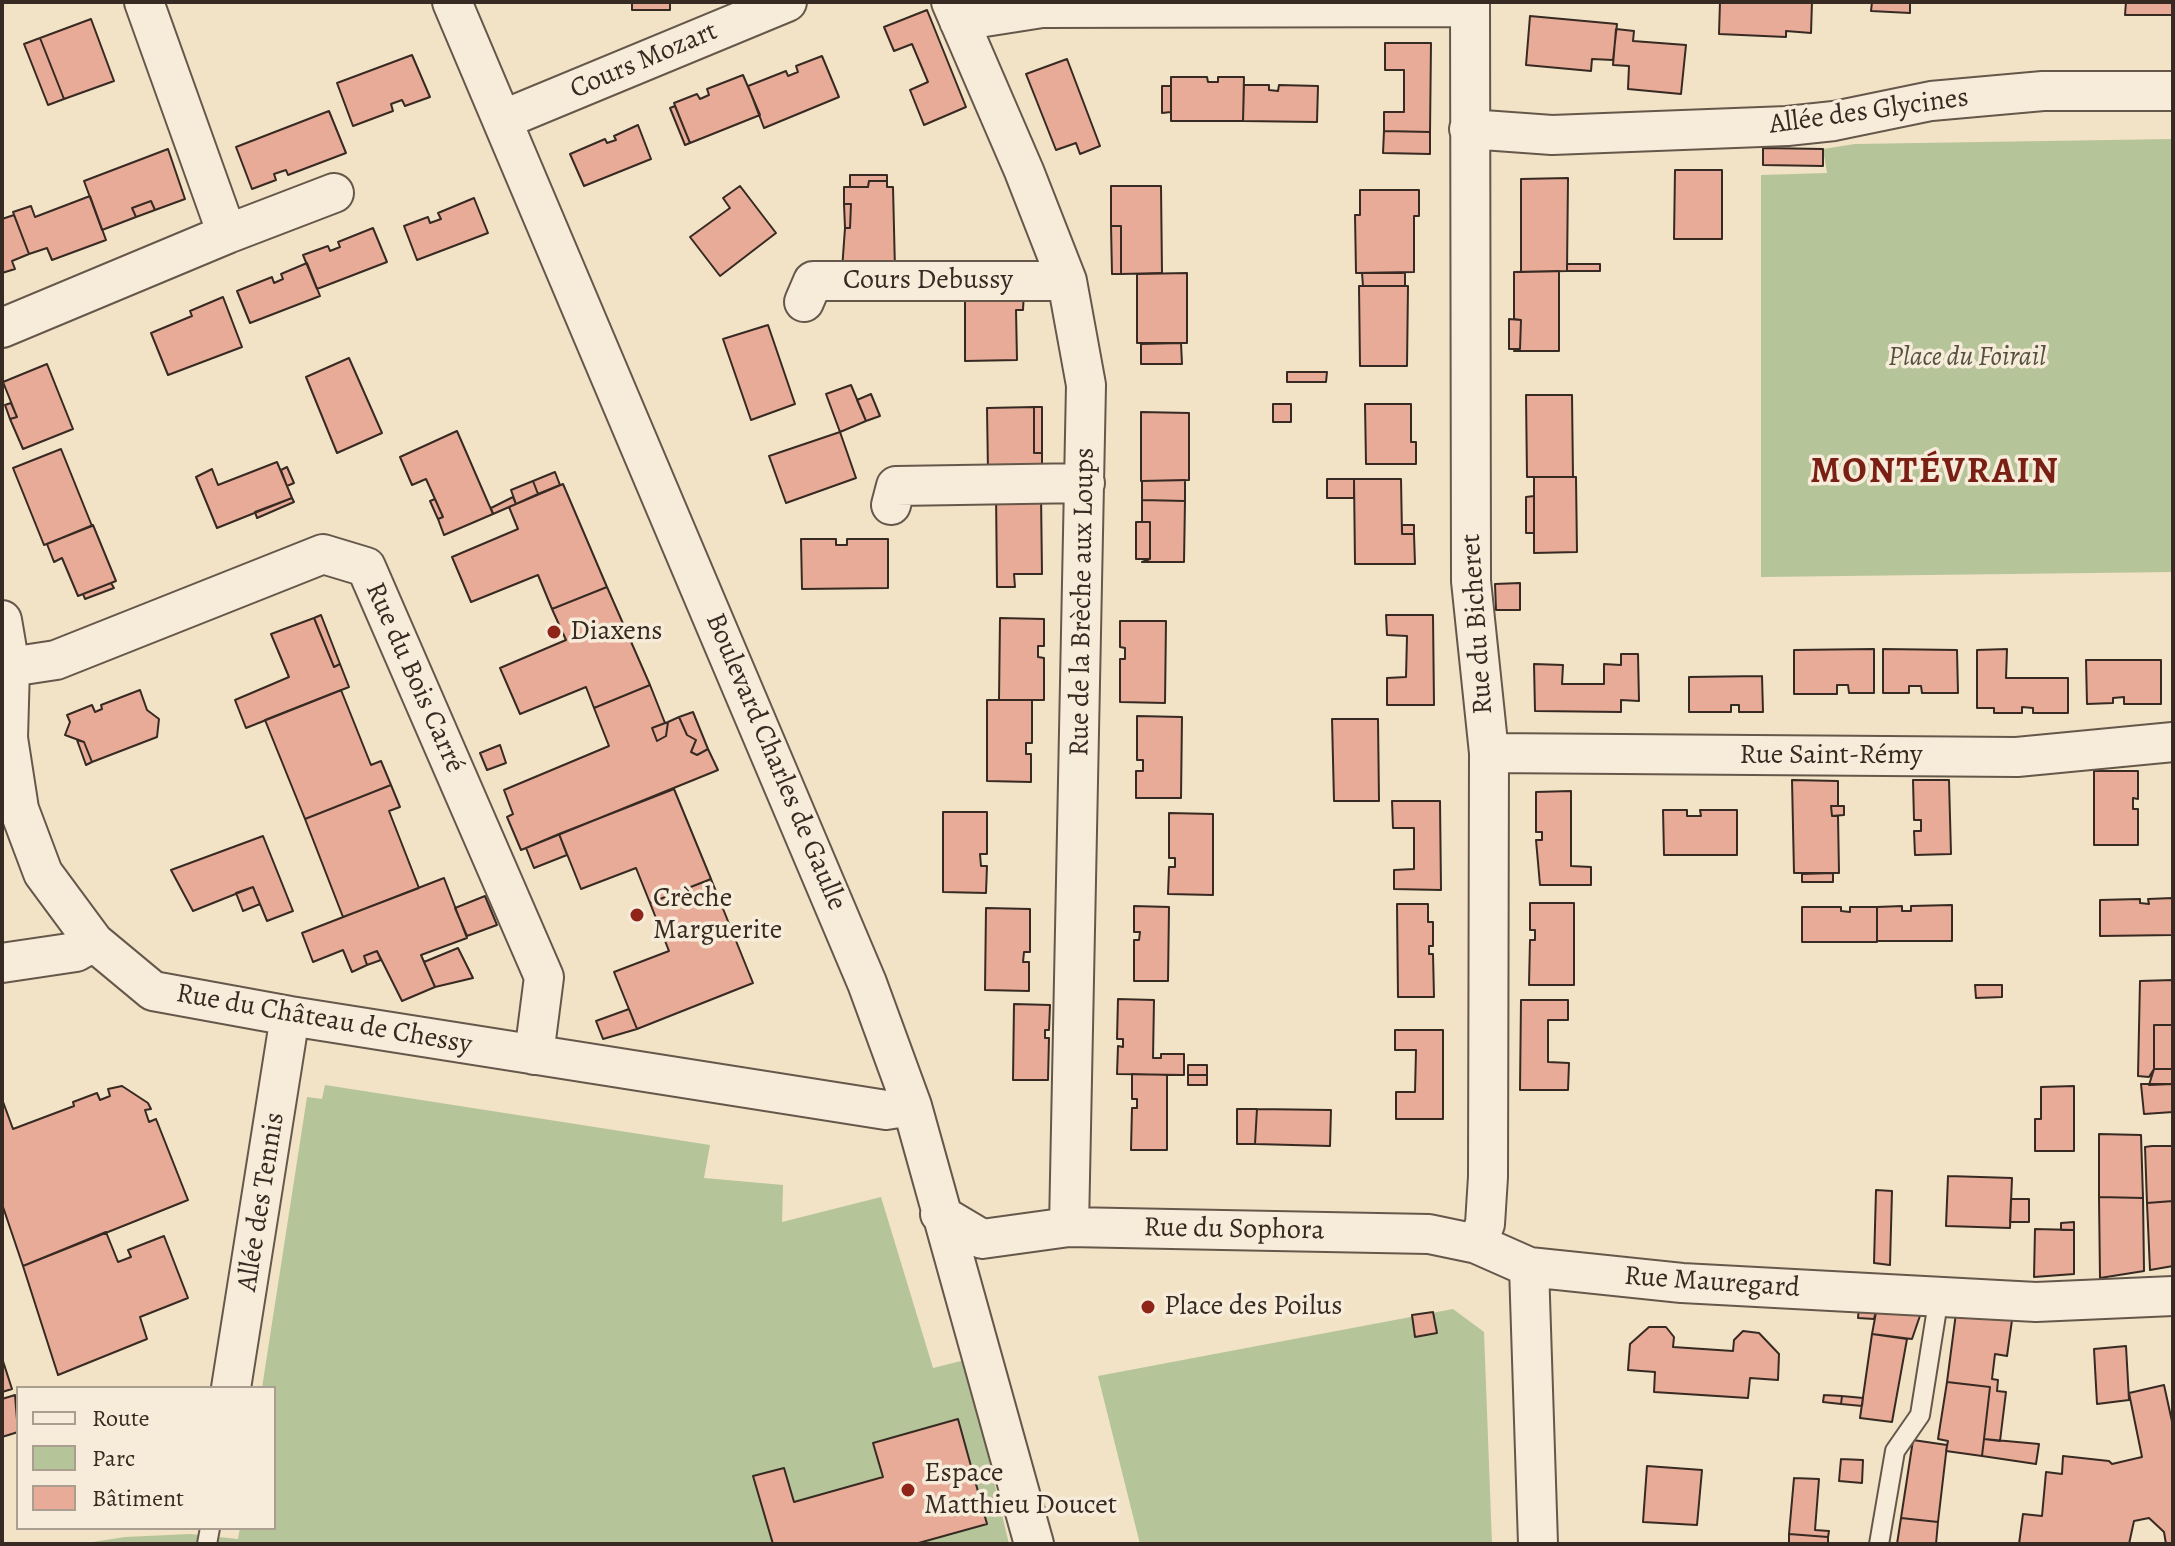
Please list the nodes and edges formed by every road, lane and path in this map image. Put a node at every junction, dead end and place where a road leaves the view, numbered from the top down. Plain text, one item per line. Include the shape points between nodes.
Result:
1 (144, 2) edge
2 (452, 2) edge
3 (787, 2) edge
4 (1470, 4) edge
5 (955, 12) edge
6 (2173, 91) edge
7 (502, 120) junction
8 (1469, 129) junction
9 (334, 193) dead end
10 (227, 234) junction
11 (1067, 281) junction
12 (804, 302) dead end
13 (2, 328) edge
14 (1085, 483) junction
15 (891, 505) dead end
16 (2, 620) edge
17 (10, 667) junction
18 (2173, 742) edge
19 (1489, 753) junction
20 (94, 942) junction
21 (2, 963) edge
22 (290, 1016) junction
23 (534, 1055) junction
24 (912, 1106) junction
25 (940, 1214) junction
26 (1069, 1227) junction
27 (1477, 1244) junction
28 (1529, 1267) junction
29 (1939, 1296) junction
30 (2173, 1296) edge
31 (231, 1386) edge
32 (1034, 1544) edge
33 (1538, 1544) edge
34 (1879, 1544) edge

1 - 10 street
2 - 7 street, Boulevard Charles de Gaulle
3 - 7 street, Cours Mozart
4 - 5 street
4 - 8 street, Rue du Bicheret
5 - 11 street, Rue de la Brèche aux Loups
6 - 8 street, Allée des Glycines via 2043,91 1931,101 1787,126 1552,135
7 - 24 street, Boulevard Charles de Gaulle via 841,916
8 - 19 street, Rue du Bicheret via 1471,581
9 - 10 street
10 - 13 street
11 - 12 street, Cours Debussy via 813,281
11 - 14 street, Rue de la Brèche aux Loups via 1086,385
14 - 15 street via 896,486
14 - 26 street, Rue de la Brèche aux Loups
16 - 17 street, Rue du Château de Chessy
17 - 20 street, Rue du Château de Chessy via 8,738 19,809 43,873
17 - 23 street, Rue du Bois Carré via 56,660 323,554 366,567 544,977
18 - 19 street, Rue Saint-Rémy via 2017,757
19 - 27 street, Rue du Bicheret via 1488,1177 1485,1224
20 - 21 street via 76,952
20 - 22 street, Rue du Château de Chessy via 153,991
22 - 23 street, Rue du Château de Chessy
22 - 31 street, Allée des Tennis
23 - 24 street, Rue du Château de Chessy via 886,1110
24 - 25 street, Boulevard Charles de Gaulle
25 - 26 street, Rue du Sophora via 982,1239
25 - 32 street, Boulevard Charles de Gaulle
26 - 27 street, Rue du Sophora via 1429,1234
27 - 28 street, Rue du Sophora
28 - 29 street, Rue Mauregard via 1682,1283
28 - 33 street
29 - 30 street, Rue Mauregard via 2063,1302
29 - 34 lane via 1920,1415 1895,1451

